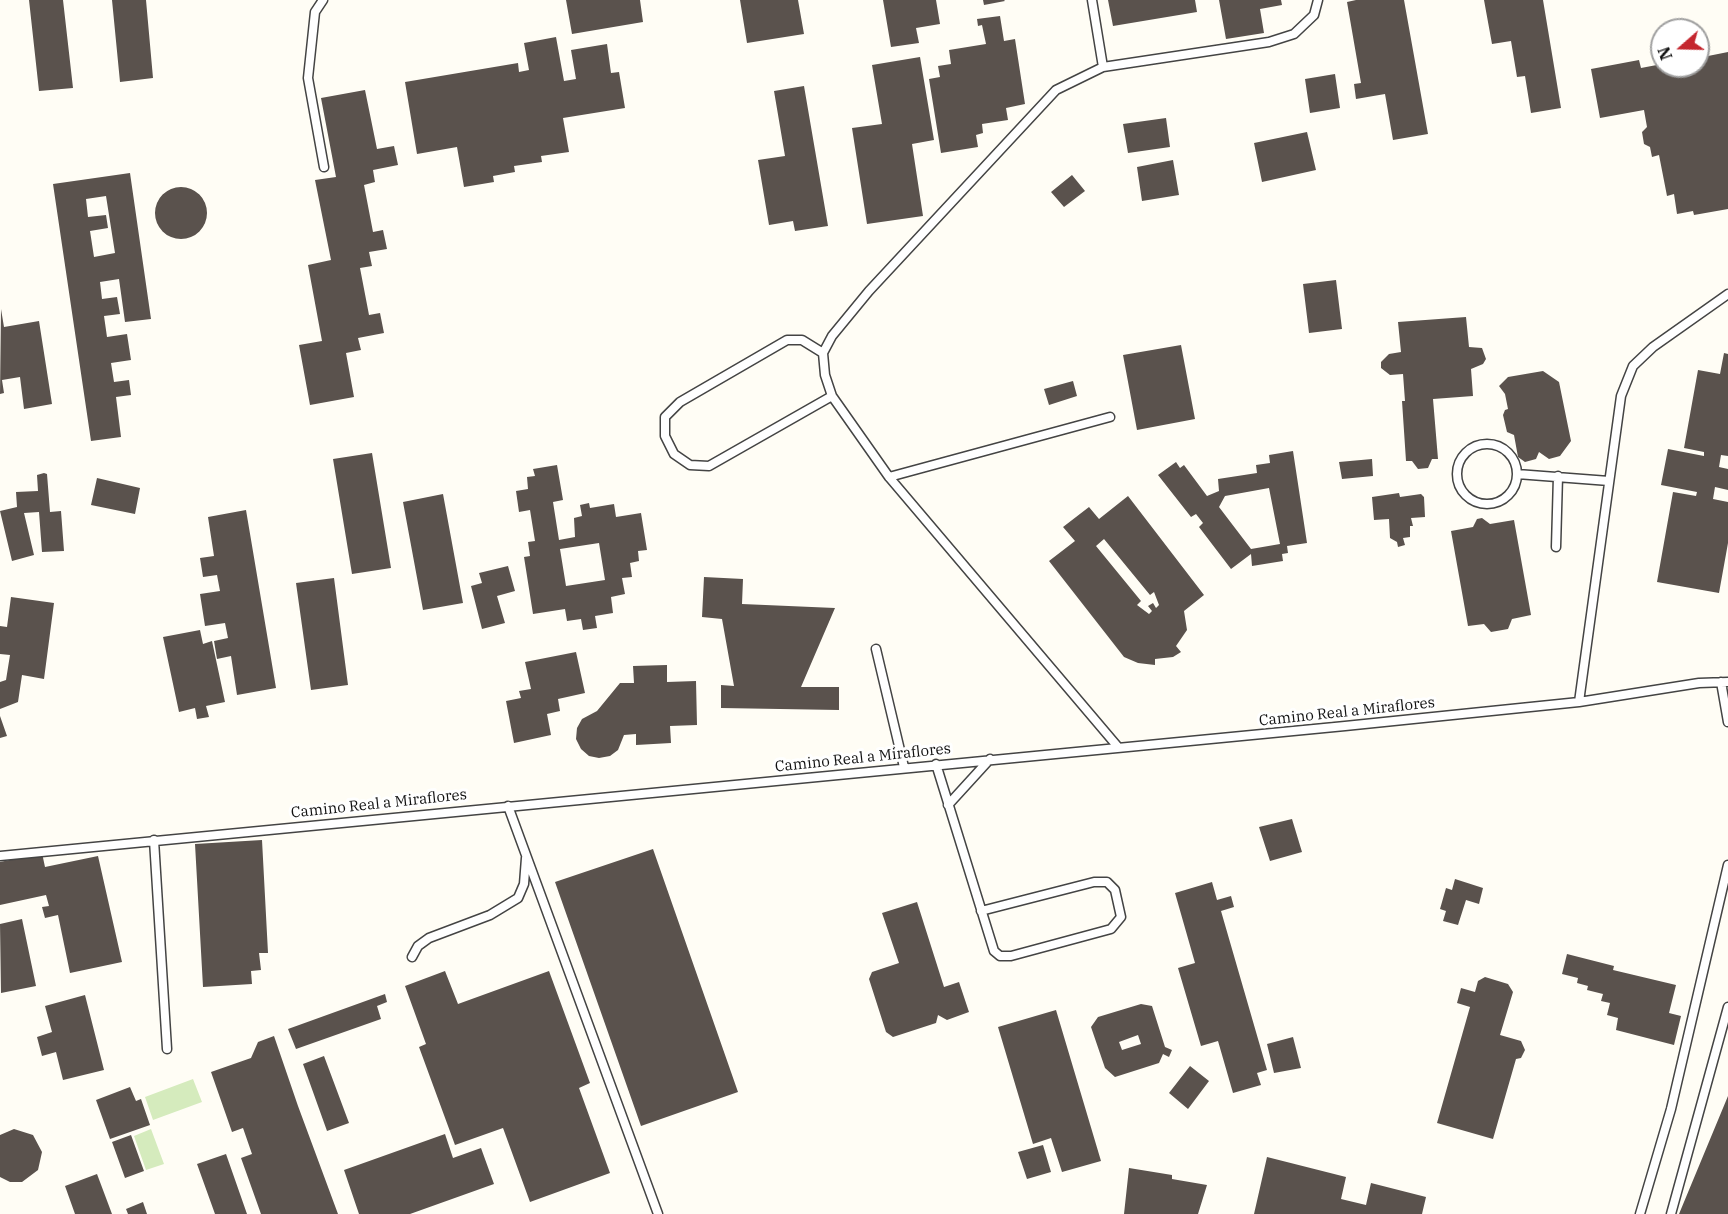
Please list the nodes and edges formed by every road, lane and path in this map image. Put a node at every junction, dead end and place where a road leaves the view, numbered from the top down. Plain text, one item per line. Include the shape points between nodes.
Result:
1 (323, 0) edge
2 (1092, 0) edge
3 (1318, 0) edge
4 (1103, 67) junction
5 (324, 167) dead end
6 (1728, 294) edge
7 (823, 353) junction
8 (832, 396) junction
9 (1110, 417) dead end
10 (1517, 474) junction
11 (1558, 476) junction
12 (889, 477) junction
13 (1609, 481) junction
14 (1556, 547) dead end
15 (876, 649) dead end
16 (1724, 682) edge
17 (1579, 702) junction
18 (1728, 722) edge
19 (1118, 747) junction
20 (990, 759) junction
21 (936, 764) junction
22 (904, 767) junction
23 (948, 805) junction
24 (508, 806) junction
25 (154, 840) junction
26 (526, 855) junction
27 (0, 856) edge
28 (1728, 865) edge
29 (981, 911) junction
30 (412, 957) dead end
31 (1728, 1008) edge
32 (166, 1049) dead end
33 (658, 1214) edge
34 (1641, 1214) edge
35 (1671, 1214) edge

1 - 5 lane via 315,12 308,78
2 - 4 lane
3 - 4 lane via 1314,15 1294,34 1269,42
4 - 7 lane via 1056,90 869,291
6 - 13 lane via 1653,347 1633,366 1621,396
7 - 8 lane
7 - 8 lane via 802,340 787,340 680,402 665,417 665,436 674,454 690,465 709,466
8 - 12 lane
9 - 12 lane
10 - 10 lane via 1510,493 1492,504 1472,501 1459,487 1456,477 1466,451 1484,444 1494,444 1510,454
10 - 11 lane
11 - 13 lane
11 - 14 lane
12 - 19 lane
13 - 17 lane
15 - 22 lane
16 - 17 lane, Camino Real a Miraflores
16 - 18 lane
17 - 19 lane, Camino Real a Miraflores
19 - 20 lane, Camino Real a Miraflores
20 - 21 lane, Camino Real a Miraflores
20 - 23 lane
21 - 22 lane, Camino Real a Miraflores
21 - 23 lane
22 - 24 lane, Camino Real a Miraflores
23 - 29 lane
24 - 25 lane, Camino Real a Miraflores
24 - 26 lane
25 - 27 lane, Camino Real a Miraflores
25 - 32 lane
26 - 30 lane via 524,884 518,898 490,915 429,938
26 - 33 lane
28 - 34 lane via 1671,1109
29 - 29 lane via 1107,882 1115,890 1121,917 1111,929 1000,956 993,951
31 - 35 lane

